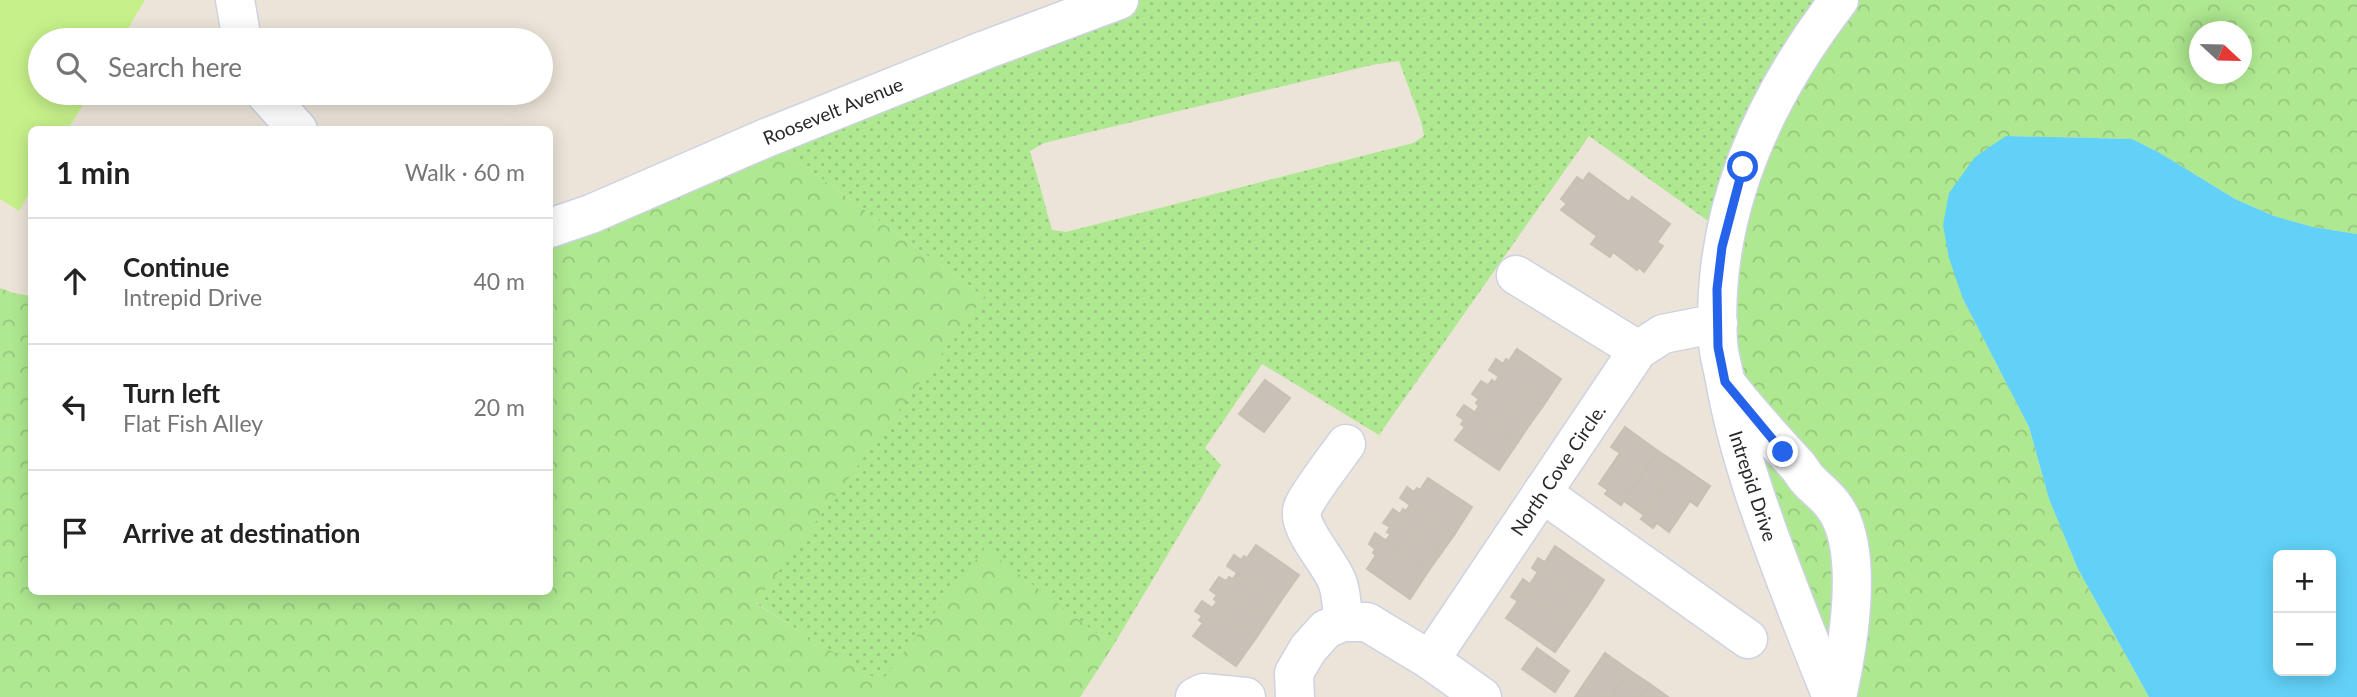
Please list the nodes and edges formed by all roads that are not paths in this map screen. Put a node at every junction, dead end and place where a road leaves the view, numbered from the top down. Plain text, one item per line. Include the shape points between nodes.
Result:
1 (235, 0) edge
2 (1119, 0) edge
3 (1839, 0) edge
4 (240, 28) edge
5 (276, 105) edge
6 (294, 126) edge
7 (553, 227) edge
8 (1516, 275) dead end
9 (1717, 323) junction
10 (1638, 350) junction
11 (1725, 382) junction
12 (1346, 444) dead end
13 (1542, 493) junction
14 (1343, 622) junction
15 (1748, 639) dead end
16 (1430, 660) junction
17 (1195, 697) edge
18 (1246, 697) edge
19 (1286, 697) edge
20 (1295, 697) edge
21 (1482, 697) edge
22 (1832, 697) edge
23 (1837, 697) edge

1 - 4 street
2 - 7 street, Roosevelt Avenue
3 - 9 street, Intrepid Drive via 1809,39 1743,167 1722,247
5 - 6 street
8 - 10 street
9 - 10 street, North Cove Circle. via 1663,334
9 - 11 street, Intrepid Drive
10 - 13 street, North Cove Circle.
11 - 22 street, Intrepid Drive via 1743,461 1786,586
11 - 23 street via 1807,480 1824,493 1846,527 1853,587
12 - 14 street via 1302,509 1312,541 1339,585
13 - 15 street
13 - 16 street, North Cove Circle.
14 - 16 street via 1367,622
14 - 20 street via 1326,629 1308,649 1294,673
16 - 21 street
17 - 18 street via 1203,693
19 - 20 street

